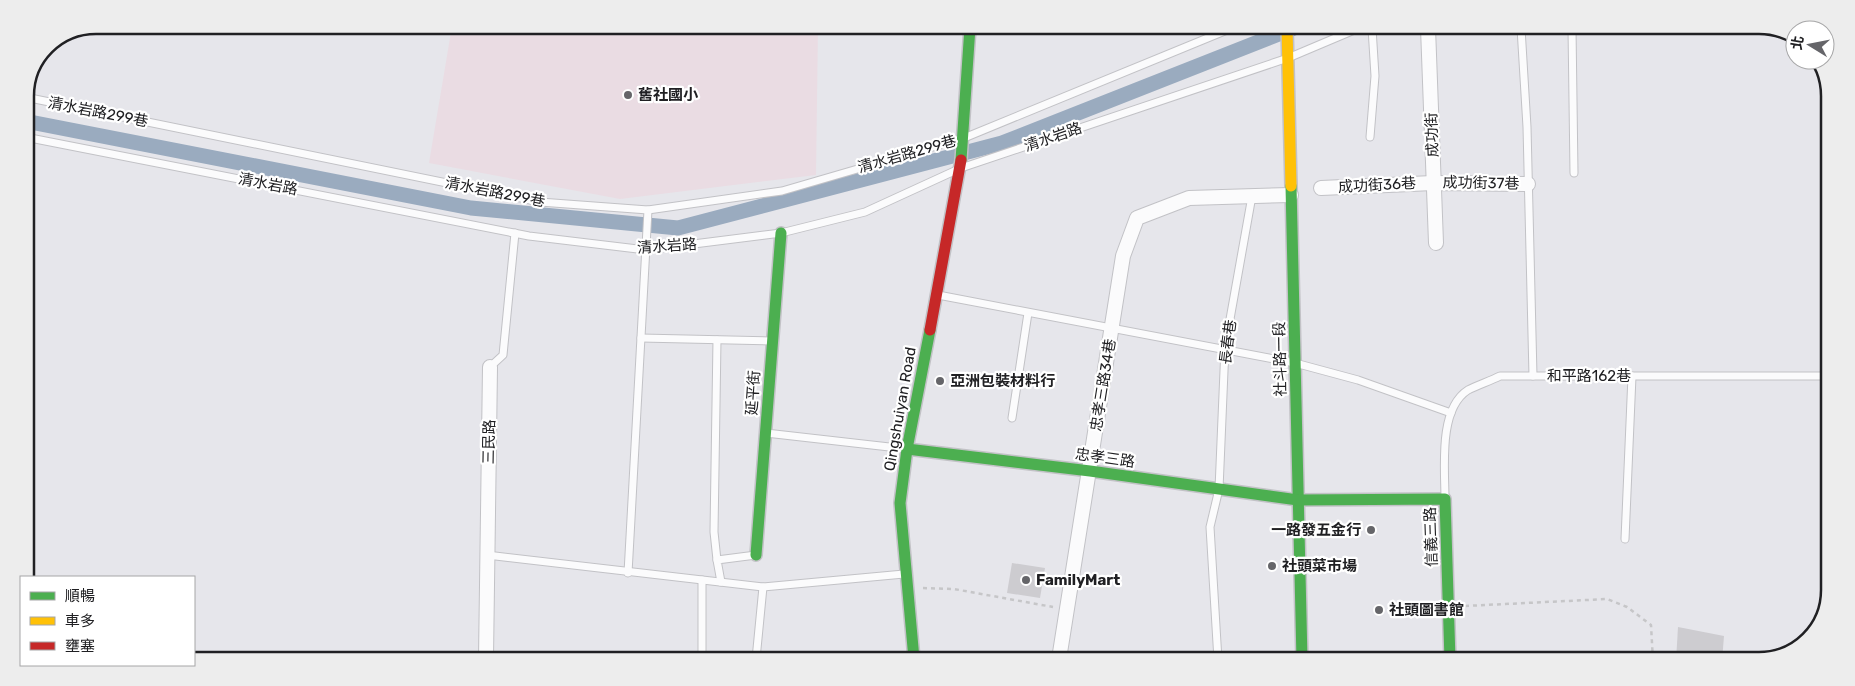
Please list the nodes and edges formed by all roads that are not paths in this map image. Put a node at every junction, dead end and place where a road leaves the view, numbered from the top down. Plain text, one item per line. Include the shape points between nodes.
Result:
1 (970, 34) edge
2 (1217, 34) edge
3 (1287, 34) edge
4 (1344, 34) edge
5 (1372, 34) edge
6 (1428, 34) edge
7 (1521, 34) edge
8 (1572, 34) edge
9 (1288, 57) junction
10 (34, 99) edge
11 (1370, 137) dead end
12 (963, 138) junction
13 (34, 139) edge
14 (961, 168) junction
15 (1574, 173) dead end
16 (1434, 183) junction
17 (1528, 184) junction
18 (1321, 188) dead end
19 (1291, 195) junction
20 (1252, 196) junction
21 (648, 211) junction
22 (515, 233) junction
23 (781, 234) junction
24 (1436, 243) dead end
25 (646, 250) junction
26 (937, 295) junction
27 (1028, 313) junction
28 (1112, 329) junction
29 (641, 338) junction
30 (717, 340) junction
31 (772, 340) junction
32 (1225, 350) junction
33 (1295, 363) junction
34 (490, 367) joint
35 (1532, 376) junction
36 (1632, 376) junction
37 (1821, 376) edge
38 (1450, 413) junction
39 (1012, 418) dead end
40 (766, 433) junction
41 (907, 449) junction
42 (1090, 471) junction
43 (1219, 489) junction
44 (1298, 500) junction
45 (1445, 500) junction
46 (1625, 540) dead end
47 (487, 555) junction
48 (756, 555) joint
49 (717, 560) junction
50 (628, 573) junction
51 (906, 574) junction
52 (702, 580) junction
53 (721, 582) junction
54 (763, 587) junction
55 (486, 652) edge
56 (702, 652) edge
57 (757, 652) edge
58 (913, 652) edge
59 (1060, 652) edge
60 (1218, 652) edge
61 (1302, 652) edge
62 (1450, 652) edge

1 - 12 street
2 - 12 lane, 清水岩路299巷
3 - 9 street, 社斗路一段
4 - 9 lane, 清水岩路
5 - 11 lane via 1375,76
6 - 16 street, 成功街
7 - 17 lane
8 - 15 lane
9 - 14 lane, 清水岩路
9 - 19 street, 社斗路一段
10 - 21 lane, 清水岩路299巷 via 540,202
12 - 14 street, Qingshuiyan Road
12 - 21 lane, 清水岩路299巷 via 782,191
13 - 22 lane, 清水岩路
14 - 23 lane, 清水岩路 via 866,212
14 - 26 street, Qingshuiyan Road
16 - 17 street, 成功街37巷
16 - 18 street, 成功街36巷
16 - 24 street, 成功街
17 - 35 lane
19 - 20 street, 忠孝三路34巷
19 - 33 street, 社斗路一段
20 - 28 street, 忠孝三路34巷 via 1189,198 1137,218 1123,256
20 - 32 lane, 長春巷
21 - 25 lane
22 - 25 lane, 清水岩路
22 - 34 lane, 三民路 via 503,356
23 - 25 lane, 清水岩路
23 - 31 street, 延平街
25 - 29 lane
26 - 27 lane
26 - 41 street, Qingshuiyan Road
27 - 28 lane
27 - 39 lane
28 - 32 lane
28 - 42 street, 忠孝三路34巷
29 - 30 lane
29 - 50 lane
30 - 31 lane
30 - 49 lane via 714,532
31 - 40 street, 延平街
32 - 33 lane
32 - 43 lane, 長春巷
33 - 38 lane via 1358,380
33 - 44 street, 社斗路一段
34 - 47 street, 三民路
35 - 36 lane, 和平路162巷
35 - 38 lane, 和平路162巷 via 1500,376 1467,391
36 - 37 lane, 和平路162巷
36 - 46 lane
38 - 45 lane, 和平路162巷 via 1444,443
40 - 41 lane
40 - 48 street, 延平街
41 - 42 street, 忠孝三路
41 - 51 street, Qingshuiyan Road via 900,503
42 - 43 street, 忠孝三路
42 - 59 street
43 - 44 street, 忠孝三路
43 - 60 lane, 長春巷 via 1210,527
44 - 45 street, 信義三路
44 - 61 street, 社斗路一段
45 - 62 street, 信義三路
47 - 50 lane
47 - 55 street, 三民路
48 - 49 lane
49 - 53 lane
50 - 52 lane
51 - 54 lane
51 - 58 street, Qingshuiyan Road
52 - 53 lane
52 - 56 lane
53 - 54 lane
54 - 57 lane

